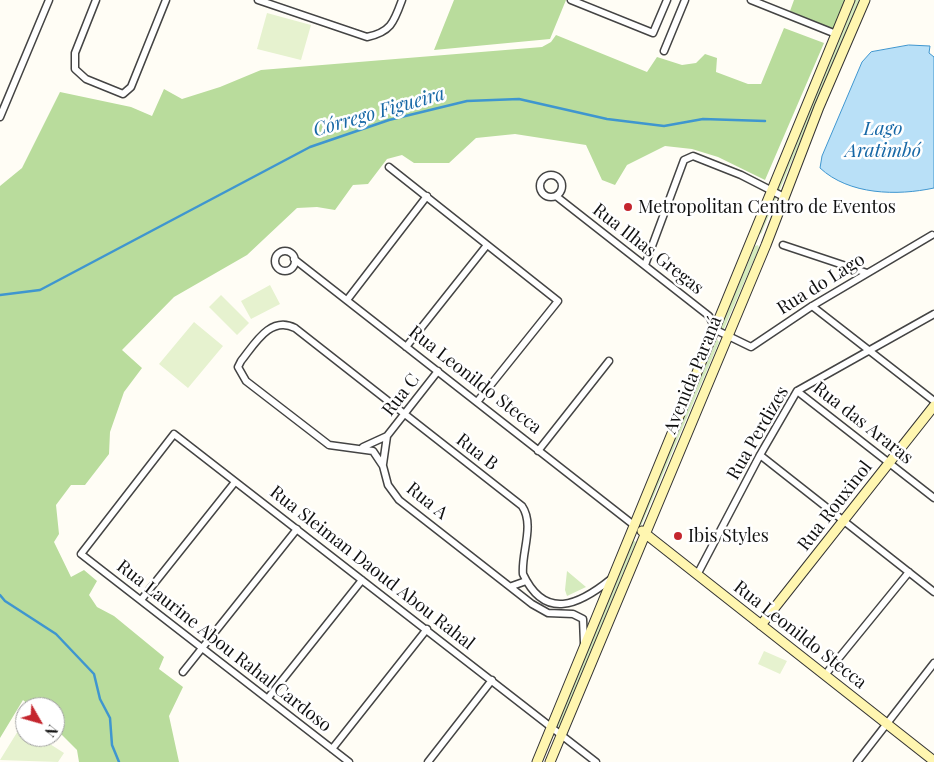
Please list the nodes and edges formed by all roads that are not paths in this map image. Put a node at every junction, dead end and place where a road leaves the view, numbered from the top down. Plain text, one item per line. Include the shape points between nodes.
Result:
1 (49, 0) edge
2 (166, 0) edge
3 (258, 0) edge
4 (402, 0) edge
5 (571, 0) edge
6 (667, 0) edge
7 (685, 0) edge
8 (751, 0) edge
9 (850, 0) edge
10 (864, 0) edge
11 (92, 1) edge
12 (836, 34) junction
13 (664, 51) dead end
14 (0, 117) edge
15 (389, 167) dead end
16 (772, 191) junction
17 (427, 196) junction
18 (556, 196) dead end
19 (784, 197) junction
20 (932, 235) dead end
21 (487, 245) junction
22 (783, 245) dead end
23 (294, 259) junction
24 (645, 266) junction
25 (292, 268) junction
26 (306, 268) junction
27 (867, 273) junction
28 (347, 300) junction
29 (812, 306) junction
30 (934, 314) edge
31 (716, 330) junction
32 (726, 336) junction
33 (406, 347) junction
34 (871, 350) junction
35 (609, 361) dead end
36 (438, 371) junction
37 (797, 391) junction
38 (934, 401) edge
39 (477, 402) junction
40 (934, 406) edge
41 (404, 415) junction
42 (388, 436) junction
43 (360, 448) junction
44 (538, 451) junction
45 (760, 455) junction
46 (889, 462) junction
47 (382, 466) junction
48 (235, 482) junction
49 (934, 498) edge
50 (844, 521) junction
51 (635, 526) junction
52 (297, 529) junction
53 (645, 534) junction
54 (80, 554) joint
55 (909, 572) junction
56 (697, 575) junction
57 (614, 577) junction
58 (362, 580) junction
59 (526, 580) junction
60 (512, 586) junction
61 (934, 592) edge
62 (142, 600) junction
63 (572, 603) junction
64 (573, 614) junction
65 (761, 625) junction
66 (427, 629) junction
67 (584, 647) junction
68 (202, 648) junction
69 (934, 663) edge
70 (183, 672) dead end
71 (825, 675) junction
72 (492, 680) junction
73 (268, 698) junction
74 (887, 724) junction
75 (551, 727) junction
76 (561, 734) junction
77 (332, 749) junction
78 (349, 762) edge
79 (428, 762) edge
80 (537, 762) edge
81 (550, 762) edge
82 (596, 762) edge
83 (857, 762) edge
84 (934, 762) edge

1 - 14 street
2 - 11 street via 130,87 123,94 86,79 75,69 75,53
3 - 4 street via 367,36 382,34 394,21
5 - 6 street via 653,34
7 - 13 street
8 - 12 street
9 - 12 main road, Avenida Paraná
10 - 19 main road, Avenida Paraná
12 - 16 main road, Avenida Paraná
15 - 17 street
16 - 19 street
16 - 24 street via 735,172 688,157 684,160
16 - 31 main road, Avenida Paraná
17 - 21 street
17 - 28 street
18 - 24 street, Rua Ilhas Gregas
19 - 32 main road, Avenida Paraná
20 - 27 street, Rua do Lago
21 - 33 street
21 - 39 street via 558,301
22 - 27 street
23 - 25 street
23 - 25 street via 286,251 276,257 275,264 279,269
23 - 26 street, Rua Leonildo Stecca
24 - 31 street, Rua Ilhas Gregas via 709,316
25 - 26 street
26 - 28 street, Rua Leonildo Stecca
27 - 29 street, Rua do Lago
28 - 33 street, Rua Leonildo Stecca
29 - 32 street, Rua do Lago via 751,347
29 - 34 street
30 - 34 street, Rua Perdizes
31 - 32 street
31 - 51 main road, Avenida Paraná
32 - 53 main road, Avenida Paraná
33 - 36 street, Rua Leonildo Stecca
34 - 37 street, Rua Perdizes
34 - 38 street
35 - 44 street
36 - 39 street, Rua Leonildo Stecca
36 - 41 street, Rua C
37 - 45 street, Rua Perdizes
37 - 46 street, Rua das Araras
39 - 44 street, Rua Leonildo Stecca
40 - 46 main road, Rua Rouxinol
41 - 42 street, Rua C
41 - 43 street, Rua B via 295,328 280,325 265,332 240,361 238,367 242,377 329,445
41 - 59 street, Rua B via 522,506 527,517 522,569
42 - 43 street, Rua C
42 - 47 street, Rua C
43 - 47 street, Rua A via 373,451
44 - 51 street, Rua Leonildo Stecca
45 - 50 street
45 - 56 street, Rua Perdizes
46 - 49 street, Rua das Araras
46 - 50 main road, Rua Rouxinol
47 - 60 street, Rua A via 388,485 399,500
48 - 52 street, Rua Sleiman Daoud Abou Rahal
48 - 54 street, Rua Sleiman Daoud Abou Rahal via 174,434
48 - 62 street
50 - 55 street
50 - 65 main road, Rua Rouxinol
51 - 53 main road, Rua Leonildo Stecca
51 - 57 main road, Avenida Paraná
52 - 58 street, Rua Sleiman Daoud Abou Rahal
52 - 68 street
53 - 56 main road, Rua Leonildo Stecca
53 - 76 main road, Avenida Paraná
54 - 62 street, Rua Laurine Abou Rahal Cardoso
55 - 61 street
55 - 71 street
56 - 65 main road, Rua Leonildo Stecca
57 - 63 street via 590,596
57 - 67 main road, Avenida Paraná
58 - 66 street, Rua Sleiman Daoud Abou Rahal
58 - 73 street
59 - 60 street
59 - 63 street via 544,601
60 - 64 street, Rua A via 541,610
62 - 68 street, Rua Laurine Abou Rahal Cardoso
63 - 64 street
64 - 67 street via 579,615 584,623
65 - 71 main road, Rua Leonildo Stecca
66 - 72 street, Rua Sleiman Daoud Abou Rahal
66 - 77 street
67 - 75 main road, Avenida Paraná
68 - 70 street
68 - 73 street, Rua Laurine Abou Rahal Cardoso
69 - 74 street
71 - 74 main road, Rua Leonildo Stecca
72 - 75 street, Rua Sleiman Daoud Abou Rahal
72 - 79 street
73 - 77 street, Rua Laurine Abou Rahal Cardoso
74 - 83 street
74 - 84 main road, Rua Leonildo Stecca
75 - 76 street, Rua Sleiman Daoud Abou Rahal
75 - 80 main road, Avenida Paraná
76 - 81 main road, Avenida Paraná
76 - 82 street, Rua Sleiman Daoud Abou Rahal
77 - 78 street, Rua Laurine Abou Rahal Cardoso

